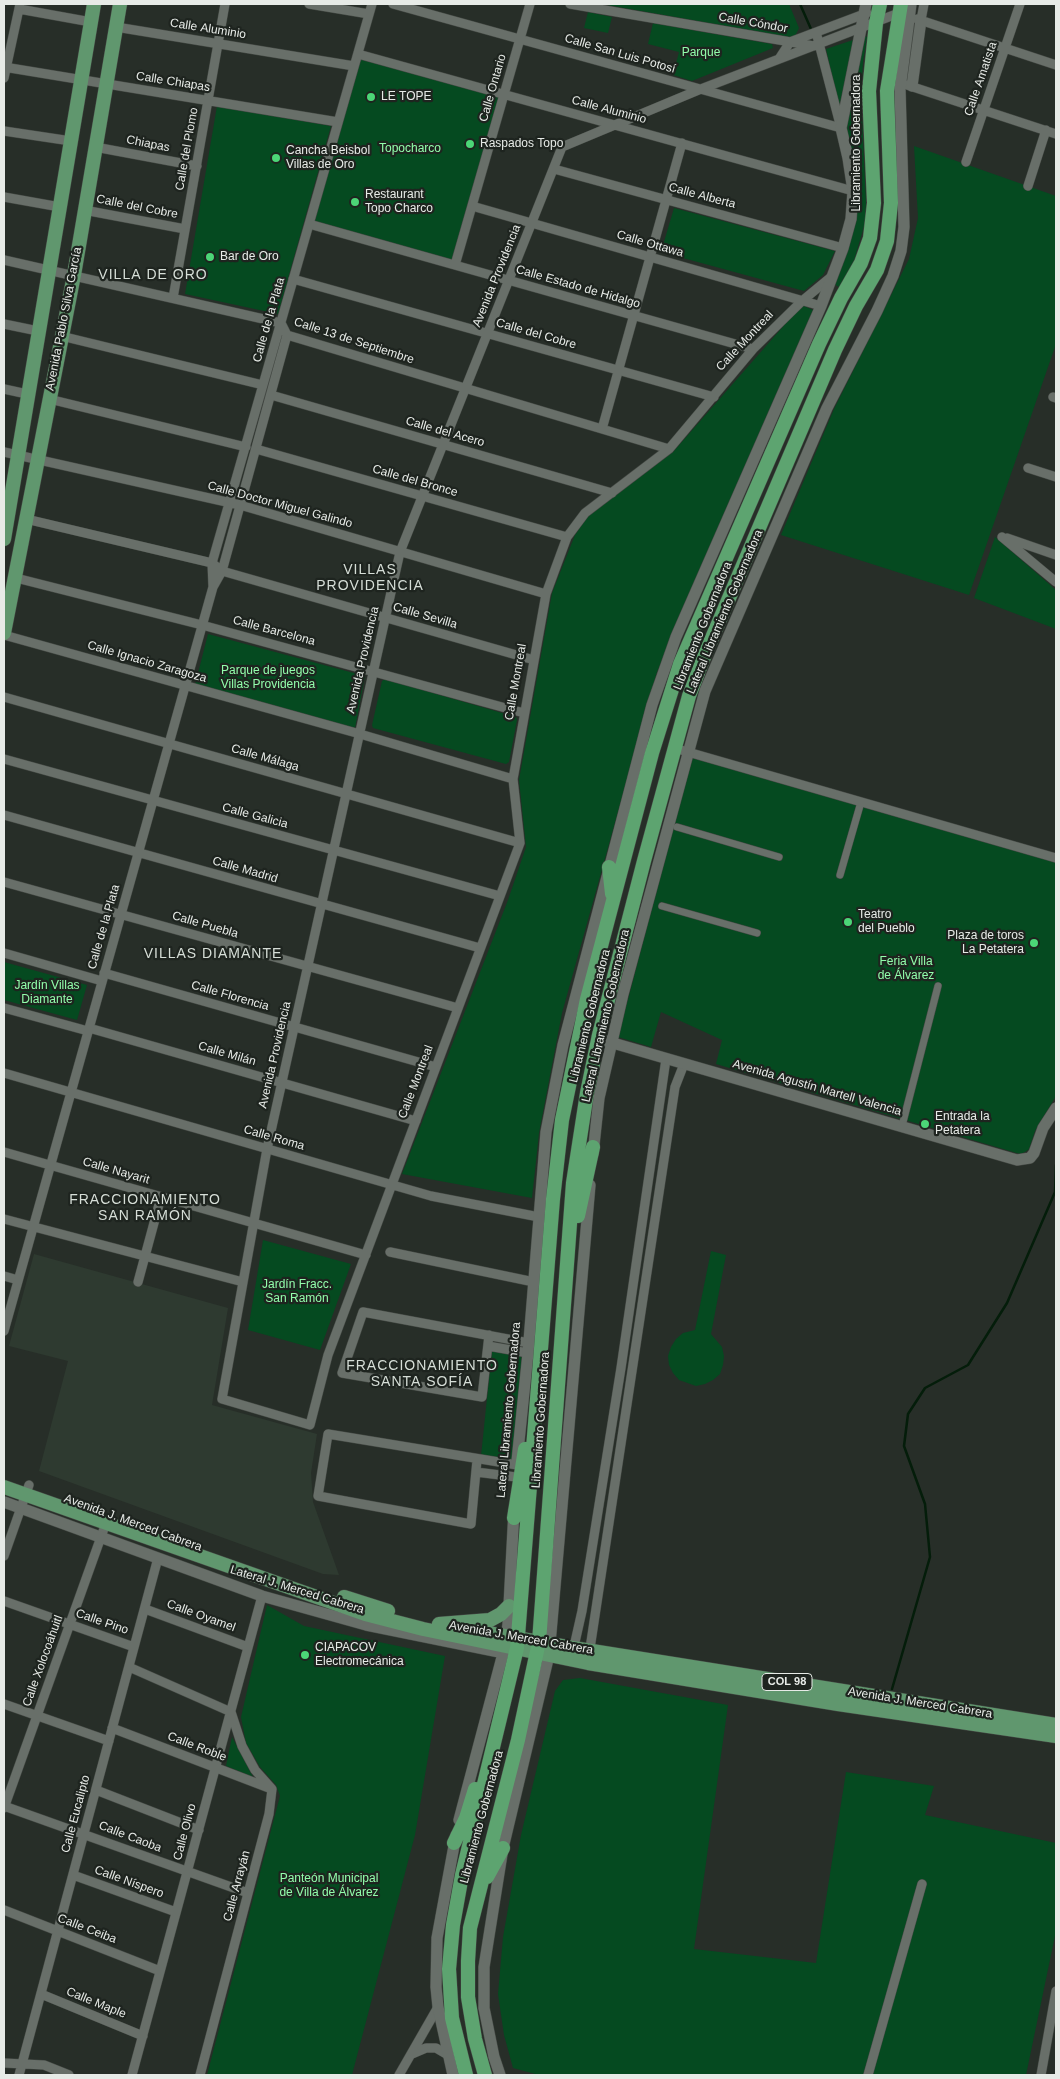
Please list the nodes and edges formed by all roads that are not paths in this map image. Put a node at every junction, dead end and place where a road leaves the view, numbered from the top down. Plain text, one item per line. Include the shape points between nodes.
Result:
1 (94, 4) edge
2 (120, 4) edge
3 (226, 4) edge
4 (309, 4) edge
5 (372, 4) edge
6 (393, 4) edge
7 (530, 4) edge
8 (570, 4) edge
9 (911, 4) edge
10 (924, 4) edge
11 (1020, 4) edge
12 (20, 6) edge
13 (870, 6) edge
14 (903, 11) edge
15 (369, 14) junction
16 (921, 20) junction
17 (91, 22) junction
18 (876, 23) junction
19 (116, 26) junction
20 (861, 29) junction
21 (816, 32) junction
22 (520, 39) junction
23 (790, 42) junction
24 (218, 43) junction
25 (817, 45) junction
26 (1005, 47) junction
27 (358, 54) junction
28 (779, 59) junction
29 (1056, 65) edge
30 (354, 66) junction
31 (5, 67) edge
32 (4, 78) edge
33 (81, 80) junction
34 (900, 82) junction
35 (106, 84) junction
36 (912, 86) junction
37 (701, 89) junction
38 (504, 94) junction
39 (208, 101) junction
40 (984, 110) junction
41 (338, 122) junction
42 (616, 125) junction
43 (841, 128) junction
44 (4, 130) edge
45 (1046, 130) junction
46 (1056, 134) edge
47 (71, 141) junction
48 (682, 144) junction
49 (95, 147) junction
50 (966, 162) dead end
51 (197, 166) junction
52 (554, 169) junction
53 (1028, 186) dead end
54 (854, 191) junction
55 (4, 198) edge
56 (668, 200) junction
57 (472, 206) junction
58 (60, 207) junction
59 (84, 210) junction
60 (532, 223) junction
61 (309, 224) junction
62 (185, 229) junction
63 (843, 248) junction
64 (651, 257) junction
65 (4, 260) edge
66 (455, 265) junction
67 (49, 270) junction
68 (74, 276) junction
69 (831, 277) junction
70 (294, 278) junction
71 (509, 280) junction
72 (173, 298) junction
73 (802, 301) junction
74 (821, 306) junction
75 (634, 316) junction
76 (281, 323) junction
77 (4, 324) edge
78 (38, 331) junction
79 (488, 334) junction
80 (287, 335) junction
81 (61, 336) junction
82 (753, 350) junction
83 (619, 371) junction
84 (263, 385) junction
85 (466, 388) junction
86 (4, 389) edge
87 (27, 394) junction
88 (271, 395) junction
89 (714, 398) junction
90 (49, 399) junction
91 (602, 429) junction
92 (443, 445) junction
93 (246, 447) junction
94 (669, 449) junction
95 (256, 450) junction
96 (11, 454) edge
97 (37, 460) junction
98 (1028, 468) dead end
99 (1056, 477) edge
100 (612, 494) junction
101 (422, 496) junction
102 (230, 503) junction
103 (240, 505) junction
104 (6, 517) edge
105 (26, 519) junction
106 (567, 537) junction
107 (4, 539) edge
108 (400, 552) junction
109 (1056, 555) edge
110 (212, 563) junction
111 (222, 571) junction
112 (16, 578) junction
113 (1056, 582) edge
114 (213, 587) junction
115 (546, 594) junction
116 (386, 618) junction
117 (202, 625) junction
118 (4, 634) edge
119 (534, 660) junction
120 (374, 672) junction
121 (185, 685) junction
122 (4, 697) edge
123 (524, 713) junction
124 (360, 734) junction
125 (168, 744) junction
126 (681, 750) junction
127 (4, 759) edge
128 (513, 779) junction
129 (346, 794) junction
130 (153, 800) junction
131 (861, 802) junction
132 (4, 815) edge
133 (677, 827) dead end
134 (520, 843) junction
135 (334, 850) junction
136 (138, 852) junction
137 (779, 857) dead end
138 (1056, 858) edge
139 (609, 867) junction
140 (840, 875) dead end
141 (4, 882) edge
142 (500, 896) junction
143 (613, 902) junction
144 (322, 904) junction
145 (662, 906) dead end
146 (121, 914) junction
147 (757, 933) dead end
148 (480, 948) junction
149 (4, 953) edge
150 (308, 966) junction
151 (103, 977) junction
152 (938, 986) dead end
153 (4, 1008) edge
154 (458, 1008) junction
155 (294, 1027) junction
156 (88, 1030) junction
157 (605, 1041) junction
158 (666, 1059) junction
159 (684, 1064) junction
160 (436, 1067) junction
161 (4, 1073) edge
162 (282, 1083) junction
163 (71, 1092) junction
164 (1056, 1108) edge
165 (416, 1121) junction
166 (902, 1126) junction
167 (593, 1147) junction
168 (267, 1149) junction
169 (4, 1152) edge
170 (50, 1166) junction
171 (392, 1185) junction
172 (162, 1197) junction
173 (539, 1216) junction
174 (4, 1219) edge
175 (254, 1223) junction
176 (33, 1227) junction
177 (640, 1237) junction
178 (651, 1240) junction
179 (570, 1246) junction
180 (390, 1252) dead end
181 (366, 1255) junction
182 (145, 1256) junction
183 (4, 1276) edge
184 (18, 1280) junction
185 (138, 1282) dead end
186 (243, 1282) junction
187 (534, 1282) junction
188 (4, 1331) edge
189 (489, 1335) junction
190 (488, 1346) junction
191 (529, 1348) junction
192 (620, 1368) junction
193 (633, 1370) junction
194 (222, 1399) joint
195 (536, 1418) junction
196 (477, 1460) junction
197 (516, 1471) junction
198 (476, 1472) junction
199 (4, 1476) edge
200 (4, 1487) edge
201 (27, 1490) junction
202 (4, 1502) edge
203 (21, 1508) junction
204 (514, 1518) junction
205 (106, 1522) junction
206 (100, 1537) junction
207 (4, 1556) edge
208 (158, 1558) junction
209 (262, 1596) junction
210 (4, 1601) edge
211 (509, 1606) junction
212 (145, 1609) junction
213 (69, 1624) junction
214 (446, 1631) junction
215 (417, 1636) junction
216 (510, 1644) junction
217 (134, 1647) junction
218 (248, 1647) junction
219 (472, 1647) junction
220 (544, 1648) junction
221 (572, 1654) junction
222 (589, 1657) junction
223 (129, 1668) junction
224 (4, 1704) edge
225 (231, 1712) junction
226 (37, 1715) junction
227 (1056, 1725) edge
228 (112, 1728) junction
229 (1056, 1736) edge
230 (109, 1741) junction
231 (494, 1742) junction
232 (216, 1767) junction
233 (272, 1789) junction
234 (96, 1790) junction
235 (4, 1807) edge
236 (199, 1830) junction
237 (84, 1834) junction
238 (454, 1843) junction
239 (503, 1848) junction
240 (187, 1872) junction
241 (73, 1875) junction
242 (922, 1884) dead end
243 (248, 1893) junction
244 (477, 1895) junction
245 (4, 1910) edge
246 (176, 1912) junction
247 (58, 1931) junction
248 (160, 1971) junction
249 (1056, 1991) edge
250 (41, 1994) junction
251 (438, 2007) junction
252 (143, 2036) junction
253 (412, 2054) junction
254 (448, 2054) junction
255 (4, 2063) edge
256 (22, 2063) junction
257 (400, 2074) edge
258 (19, 2075) edge
259 (69, 2075) edge
260 (132, 2075) edge
261 (200, 2075) edge
262 (453, 2075) edge
263 (466, 2075) edge
264 (485, 2075) edge
265 (500, 2075) edge
266 (868, 2075) edge
267 (1041, 2075) edge

1 - 17 main road, Avenida Pablo Silva García
2 - 19 main road, Avenida Pablo Silva García
3 - 24 street, Calle del Plomo
4 - 15 street
5 - 15 street, Calle de la Plata
6 - 22 street, Calle San Luis Potosí
7 - 22 street, Calle Ontario
8 - 23 street, Calle Cóndor
9 - 14 street, Lateral Libramiento Gobernadora
10 - 16 street
11 - 26 street, Calle Amatista
12 - 17 street
12 - 31 street
13 - 14 street
13 - 18 highway, Libramiento Gobernadora
13 - 20 street
13 - 21 street
14 - 16 street
14 - 18 street, Avenida Providencia
14 - 34 street, Lateral Libramiento Gobernadora
14 - 126 highway, Libramiento Gobernadora via 886,91 891,203 887,241 877,270 835,350 706,652 689,696
15 - 27 street, Calle de la Plata
16 - 26 street
16 - 36 street
17 - 33 main road, Avenida Pablo Silva García
18 - 20 street, Avenida Providencia
18 - 143 highway, Libramiento Gobernadora via 869,91 874,203 870,238 861,263 819,344 680,664 652,753
19 - 24 street, Calle Aluminio
19 - 35 main road, Avenida Pablo Silva García
20 - 25 street, Avenida Providencia
20 - 43 street
21 - 23 street
21 - 25 street, Calle Montreal
22 - 37 street, Calle San Luis Potosí
22 - 38 street, Calle Ontario
23 - 25 street, Calle Cóndor
23 - 28 street
24 - 30 street, Calle Aluminio
24 - 39 street, Calle del Plomo
25 - 28 street, Avenida Providencia
25 - 43 street, Calle Montreal
26 - 29 street
26 - 40 street, Calle Amatista
27 - 30 street, Calle de la Plata
27 - 38 street, Calle Aluminio
28 - 37 street, Avenida Providencia
30 - 41 street, Calle de la Plata
31 - 32 street
31 - 33 street, Calle Chiapas
33 - 35 street, Calle Chiapas
33 - 47 main road, Avenida Pablo Silva García
34 - 36 street
34 - 126 street, Lateral Libramiento Gobernadora via 904,227 893,276 827,408
35 - 39 street, Calle Chiapas
35 - 49 main road, Avenida Pablo Silva García
36 - 40 street
37 - 42 street, Avenida Providencia
37 - 43 street, Calle San Luis Potosí
38 - 42 street, Calle Aluminio
38 - 57 street, Calle Ontario
39 - 41 street, Calle Chiapas
39 - 51 street, Calle del Plomo
40 - 45 street
40 - 50 street, Calle Amatista
41 - 61 street, Calle de la Plata
42 - 48 street, Calle Aluminio
42 - 52 street, Avenida Providencia via 562,147
43 - 54 street, Calle Montreal
44 - 47 street
45 - 46 street
45 - 53 street
47 - 58 main road, Avenida Pablo Silva García
48 - 54 street, Calle Aluminio
48 - 56 street
49 - 51 street, Chiapas
49 - 59 main road, Avenida Pablo Silva García
51 - 62 street, Calle del Plomo
52 - 56 street, Calle Alberta
52 - 60 street, Avenida Providencia
54 - 63 street, Calle Montreal
55 - 58 street
56 - 63 street, Calle Alberta
56 - 64 street
57 - 60 street, Calle Ottawa
57 - 66 street, Calle Ontario
58 - 67 main road, Avenida Pablo Silva García
59 - 62 street, Calle del Cobre
59 - 68 main road, Avenida Pablo Silva García
60 - 64 street, Calle Ottawa
60 - 71 street, Avenida Providencia
61 - 66 street, Calle Estado de Hidalgo
61 - 70 street, Calle de la Plata
62 - 72 street, Calle del Plomo
63 - 69 street, Calle Montreal
64 - 73 street, Calle Ottawa
64 - 75 street
65 - 67 street, Calle 13 de Septiembre
66 - 71 street, Calle Estado de Hidalgo
67 - 68 street, Calle 13 de Septiembre
67 - 78 main road, Avenida Pablo Silva García
68 - 72 street, Calle 13 de Septiembre
68 - 81 main road, Avenida Pablo Silva García
69 - 73 street, Calle Montreal
69 - 74 street, Lateral Libramiento Gobernadora
70 - 76 street, Calle de la Plata
70 - 79 street, Calle del Cobre
71 - 75 street, Calle Estado de Hidalgo
71 - 79 street, Avenida Providencia
72 - 76 street, Calle 13 de Septiembre
73 - 74 street, Calle Ottawa
73 - 82 street, Calle Montreal
74 - 139 street, Lateral Libramiento Gobernadora via 676,637 652,705
75 - 82 street, Calle Estado de Hidalgo
75 - 83 street
76 - 80 street, Calle 13 de Septiembre
76 - 84 street, Calle de la Plata
77 - 78 street
78 - 87 main road, Avenida Pablo Silva García
79 - 83 street, Calle del Cobre
79 - 85 street, Avenida Providencia
80 - 85 street, Calle 13 de Septiembre
80 - 88 street, Calle de la Plata
81 - 84 street
81 - 90 main road, Avenida Pablo Silva García
82 - 89 street, Calle Montreal
83 - 89 street, Calle del Cobre
83 - 91 street
84 - 93 street, Calle de la Plata
85 - 91 street, Calle 13 de Septiembre
85 - 92 street, Avenida Providencia
86 - 87 street
87 - 96 main road, Avenida Pablo Silva García
88 - 92 street, Calle del Acero
88 - 95 street, Calle de la Plata
89 - 94 street, Calle Montreal
90 - 93 street
90 - 97 main road, Avenida Pablo Silva García
91 - 94 street, Calle 13 de Septiembre
92 - 100 street, Calle del Acero
92 - 101 street, Avenida Providencia
93 - 102 street, Calle de la Plata
94 - 100 street, Calle Montreal
95 - 101 street, Calle del Bronce
95 - 103 street, Calle de la Plata
96 - 97 street, Calle Doctor Miguel Galindo
96 - 104 main road, Avenida Pablo Silva García
97 - 102 street, Calle Doctor Miguel Galindo
97 - 105 main road, Avenida Pablo Silva García
98 - 99 street
100 - 106 street, Calle Montreal via 585,513
101 - 106 street, Calle del Bronce
101 - 108 street, Avenida Providencia
102 - 103 street, Calle Doctor Miguel Galindo
102 - 110 street, Calle de la Plata
103 - 108 street, Calle Doctor Miguel Galindo
103 - 111 street, Calle de la Plata
104 - 107 main road, Avenida Pablo Silva García
105 - 110 street
105 - 112 main road, Avenida Pablo Silva García
106 - 115 street, Calle Montreal
108 - 115 street, Calle Doctor Miguel Galindo
108 - 116 street, Avenida Providencia
109 - 113 street via 1002,537
110 - 111 street
110 - 114 street, Calle de la Plata
111 - 114 street, Calle de la Plata
111 - 116 street, Calle Sevilla
112 - 117 street, Calle Barcelona
112 - 118 main road, Avenida Pablo Silva García
114 - 117 street, Calle de la Plata
115 - 119 street, Calle Montreal
116 - 119 street, Calle Sevilla
116 - 120 street, Avenida Providencia
117 - 120 street, Calle Barcelona
117 - 121 street, Calle de la Plata
118 - 121 street, Calle Ignacio Zaragoza
119 - 123 street, Calle Montreal
120 - 123 street, Calle Barcelona
120 - 124 street, Avenida Providencia
121 - 124 street, Calle Ignacio Zaragoza
121 - 125 street, Calle de la Plata
122 - 125 street, Calle Málaga
123 - 128 street, Calle Montreal
124 - 128 street, Calle Ignacio Zaragoza
124 - 129 street, Avenida Providencia
125 - 129 street, Calle Málaga
125 - 130 street, Calle de la Plata
126 - 131 street
126 - 157 highway, Libramiento Gobernadora
127 - 130 street, Calle Galicia
128 - 134 street, Calle Montreal
129 - 134 street, Calle Málaga
129 - 135 street, Avenida Providencia
130 - 135 street, Calle Galicia
130 - 136 street, Calle de la Plata
131 - 138 street
131 - 140 street
132 - 136 street, Calle Madrid
133 - 137 street
134 - 142 street, Calle Montreal
135 - 142 street, Calle Galicia
135 - 144 street, Avenida Providencia
136 - 144 street, Calle Madrid
136 - 146 street, Calle de la Plata
139 - 143 highway
139 - 173 street, Lateral Libramiento Gobernadora via 563,1045 546,1132
141 - 146 street, Calle Puebla
142 - 148 street, Calle Montreal
143 - 195 highway, Libramiento Gobernadora via 587,999 562,1120
144 - 148 street, Calle Madrid
144 - 150 street, Avenida Providencia
145 - 147 street
146 - 150 street, Calle Puebla
146 - 151 street, Calle de la Plata
148 - 154 street, Calle Montreal
149 - 151 street, Calle Florencia
150 - 154 street, Calle Puebla
150 - 155 street, Avenida Providencia
151 - 155 street, Calle Florencia
151 - 156 street, Calle de la Plata
152 - 166 street
153 - 156 street, Calle Milán
154 - 160 street, Calle Montreal
155 - 160 street, Calle Florencia
155 - 162 street, Avenida Providencia
156 - 162 street, Calle Milán
156 - 163 street, Calle de la Plata
157 - 158 street, Avenida Agustín Martell Valencia
157 - 167 street, Lateral Libramiento Gobernadora
157 - 179 highway, Libramiento Gobernadora via 587,1093 577,1150
158 - 159 street, Avenida Agustín Martell Valencia
158 - 177 street
159 - 166 street, Avenida Agustín Martell Valencia
159 - 178 street via 675,1086
160 - 165 street, Calle Montreal
161 - 163 street, Calle Roma
162 - 165 street, Calle Milán
162 - 168 street, Avenida Providencia
163 - 168 street, Calle Roma
163 - 170 street, Calle de la Plata
164 - 166 street, Avenida Agustín Martell Valencia via 1043,1128 1034,1153 1024,1160
165 - 171 street, Calle Montreal
167 - 179 highway
167 - 220 street, Lateral Libramiento Gobernadora
168 - 171 street, Calle Roma
168 - 175 street, Avenida Providencia
169 - 170 street, Calle Nayarit
170 - 172 street, Calle Nayarit
170 - 176 street, Calle de la Plata
171 - 173 street, Calle Roma via 431,1196
171 - 181 street, Calle Montreal
172 - 175 street, Calle Nayarit
172 - 182 street
173 - 187 street, Lateral Libramiento Gobernadora
174 - 176 street
175 - 181 street, Calle Nayarit
175 - 186 street, Avenida Providencia
176 - 182 street
176 - 184 street, Calle de la Plata
177 - 178 street
177 - 192 street
178 - 193 street
179 - 220 highway, Libramiento Gobernadora
180 - 187 street
181 - 194 street, Calle Montreal via 328,1355 310,1425
182 - 185 street
182 - 186 street
183 - 184 street
184 - 188 street, Calle de la Plata
186 - 194 street, Avenida Providencia
187 - 191 street, Lateral Libramiento Gobernadora
189 - 190 street
189 - 190 street via 363,1312 342,1373 482,1397
189 - 191 street
190 - 191 street
191 - 197 street, Lateral Libramiento Gobernadora
192 - 193 street
192 - 221 street via 582,1612
193 - 222 street
195 - 204 highway via 526,1445
195 - 216 highway, Libramiento Gobernadora
196 - 197 street
196 - 198 street
196 - 198 street via 328,1434 318,1496 471,1524
197 - 198 street
197 - 204 street, Lateral Libramiento Gobernadora
199 - 201 main road, Avenida J. Merced Cabrera
200 - 201 main road, Avenida J. Merced Cabrera
201 - 203 street
201 - 205 main road, Avenida J. Merced Cabrera
201 - 214 main road, Avenida J. Merced Cabrera
202 - 203 street, Lateral J. Merced Cabrera
203 - 206 street, Lateral J. Merced Cabrera
203 - 207 street
204 - 211 street, Lateral Libramiento Gobernadora
205 - 206 street, Calle Xolocoáhuitl
205 - 214 main road, Avenida J. Merced Cabrera via 364,1614
206 - 208 street, Lateral J. Merced Cabrera
206 - 213 street, Calle Xolocoáhuitl
208 - 209 street, Lateral J. Merced Cabrera
208 - 212 street, Calle Eucalipto
209 - 215 street, Lateral J. Merced Cabrera
209 - 218 street, Calle Olivo
210 - 213 street, Calle Pino
211 - 214 main road via 490,1620
211 - 216 street, Lateral Libramiento Gobernadora
212 - 217 street, Calle Eucalipto
212 - 218 street, Calle Oyamel
213 - 217 street, Calle Pino
213 - 226 street, Calle Xolocoáhuitl
214 - 215 street
214 - 216 main road, Avenida J. Merced Cabrera
214 - 216 main road, Avenida J. Merced Cabrera
214 - 219 street
215 - 219 street, Lateral J. Merced Cabrera
216 - 219 street, Lateral J. Merced Cabrera
216 - 220 main road, COL 98
216 - 231 highway, Libramiento Gobernadora
216 - 238 street, Lateral Libramiento Gobernadora
217 - 223 street, Calle Eucalipto
218 - 225 street, Calle Olivo
220 - 221 main road, Avenida J. Merced Cabrera / COL 98
220 - 239 street, Lateral Libramiento Gobernadora
220 - 244 highway, Libramiento Gobernadora
221 - 222 main road, Avenida J. Merced Cabrera / COL 98
222 - 227 main road, Avenida J. Merced Cabrera / COL 98
222 - 229 main road, Avenida J. Merced Cabrera / COL 98 via 828,1702
223 - 225 street
223 - 228 street, Calle Eucalipto
224 - 226 street
225 - 232 street, Calle Olivo
225 - 233 street via 242,1746 255,1770
226 - 230 street
226 - 235 street, Calle Xolocoáhuitl
228 - 230 street, Calle Eucalipto
228 - 232 street, Calle Roble
230 - 234 street, Calle Eucalipto
231 - 238 highway
231 - 263 highway, Libramiento Gobernadora via 462,1875 449,1969 452,2018
232 - 233 street, Calle Roble
232 - 236 street, Calle Olivo
233 - 243 street, Calle Arrayán via 269,1814
234 - 236 street
234 - 237 street, Calle Eucalipto
235 - 237 street, Calle Caoba
236 - 240 street, Calle Olivo
237 - 240 street, Calle Caoba
237 - 241 street, Calle Eucalipto
238 - 251 street, Lateral Libramiento Gobernadora via 437,1938
239 - 244 highway
239 - 265 street, Lateral Libramiento Gobernadora via 484,1967 484,2008
240 - 243 street, Calle Caoba
240 - 246 street, Calle Olivo
241 - 246 street, Calle Níspero
241 - 247 street, Calle Eucalipto
242 - 266 street
243 - 261 street, Calle Arrayán
244 - 264 highway, Libramiento Gobernadora via 470,1928 468,1997
245 - 247 street, Calle Ceiba
246 - 248 street, Calle Olivo
247 - 248 street, Calle Ceiba
247 - 250 street, Calle Eucalipto
248 - 252 street, Calle Olivo
249 - 267 street
250 - 252 street, Calle Maple
250 - 256 street, Calle Eucalipto
251 - 253 street
251 - 254 street, Lateral Libramiento Gobernadora
252 - 260 street, Calle Olivo
253 - 254 street via 426,2048 436,2048
253 - 257 street
254 - 262 street, Lateral Libramiento Gobernadora
255 - 256 street
256 - 258 street, Calle Eucalipto
256 - 259 street via 44,2065

